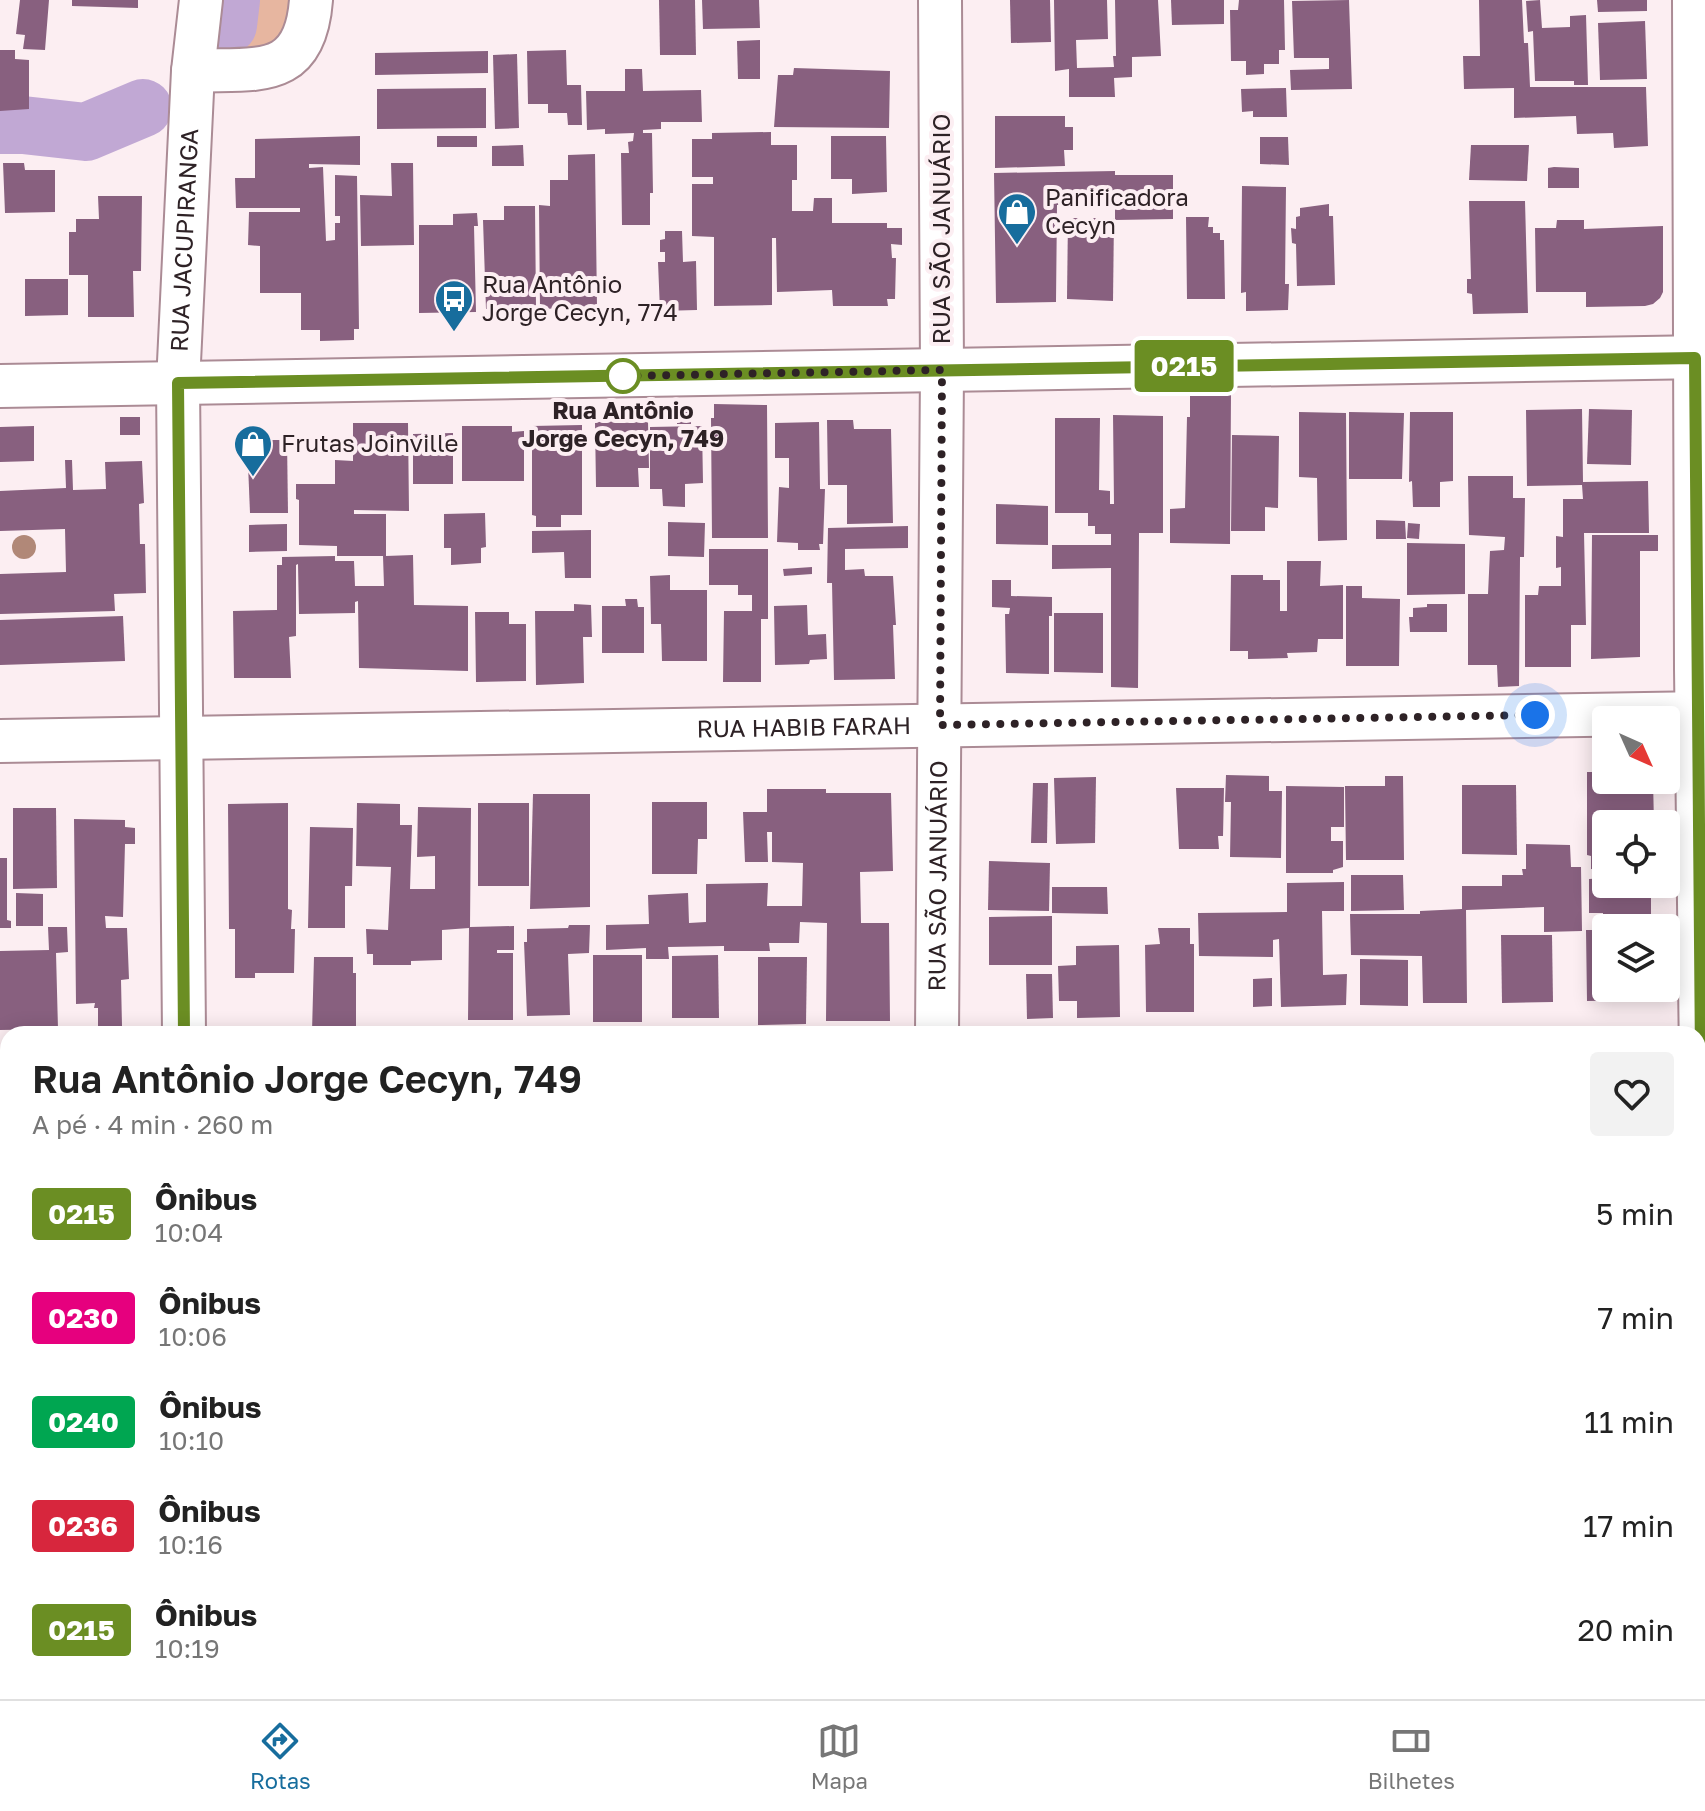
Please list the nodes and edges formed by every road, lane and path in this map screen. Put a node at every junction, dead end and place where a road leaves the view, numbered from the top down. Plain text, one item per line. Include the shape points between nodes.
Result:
1 (201, 0) edge
2 (311, 0) edge
3 (940, 0) edge
4 (1694, 0) edge
5 (193, 71) junction
6 (1700, 358) edge
7 (942, 370) junction
8 (178, 383) junction
9 (0, 386) edge
10 (1701, 713) edge
11 (940, 725) junction
12 (182, 738) junction
13 (0, 741) edge
14 (184, 1026) edge
15 (937, 1026) edge
16 (1701, 1026) edge

1 - 5 street, RUA JACUPIRANGA
2 - 5 street via 306,34 285,60 267,68
3 - 7 street, RUA SÃO JANUÁRIO
4 - 6 street
5 - 8 street, RUA JACUPIRANGA
6 - 7 street
6 - 10 street
7 - 8 street
7 - 11 street, RUA SÃO JANUÁRIO
8 - 9 street
8 - 12 street, RUA JACUPIRANGA
10 - 11 street, RUA HABIB FARAH
10 - 16 street
11 - 12 street, RUA HABIB FARAH
11 - 15 street, RUA SÃO JANUÁRIO
12 - 13 street, RUA HABIB FARAH
12 - 14 street, RUA JACUPIRANGA

